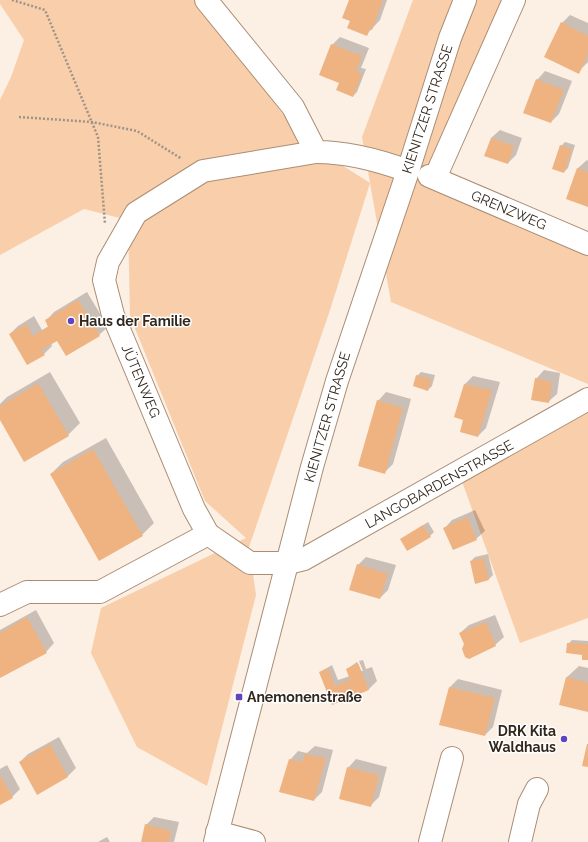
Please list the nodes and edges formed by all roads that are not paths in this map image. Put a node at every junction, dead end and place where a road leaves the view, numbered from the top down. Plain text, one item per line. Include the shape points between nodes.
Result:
1 (206, 0) edge
2 (465, 0) edge
3 (514, 0) edge
4 (316, 152) junction
5 (408, 171) junction
6 (432, 177) joint
7 (588, 244) edge
8 (588, 399) edge
9 (208, 534) junction
10 (288, 563) junction
11 (0, 605) edge
12 (452, 758) dead end
13 (537, 789) dead end
14 (216, 837) edge
15 (254, 842) edge
16 (430, 842) edge
17 (520, 842) edge

1 - 4 street via 293,107
2 - 5 street, KIENITZER STRASSE via 450,38
3 - 6 street, KIENITZER STRASSE
4 - 5 street, JÜTENWEG via 336,152 375,160
4 - 9 street, JÜTENWEG via 203,171 136,213 108,262 104,280 113,315 194,509
5 - 10 street, KIENITZER STRASSE via 336,381
6 - 7 street, GRENZWEG
8 - 10 street, LANGOBARDENSTRASSE via 304,559
9 - 10 street, JÜTENWEG via 250,563
9 - 11 street via 100,592 28,592
10 - 14 street, KIENITZER STRASSE
12 - 16 street
13 - 17 street via 529,804
14 - 15 street

